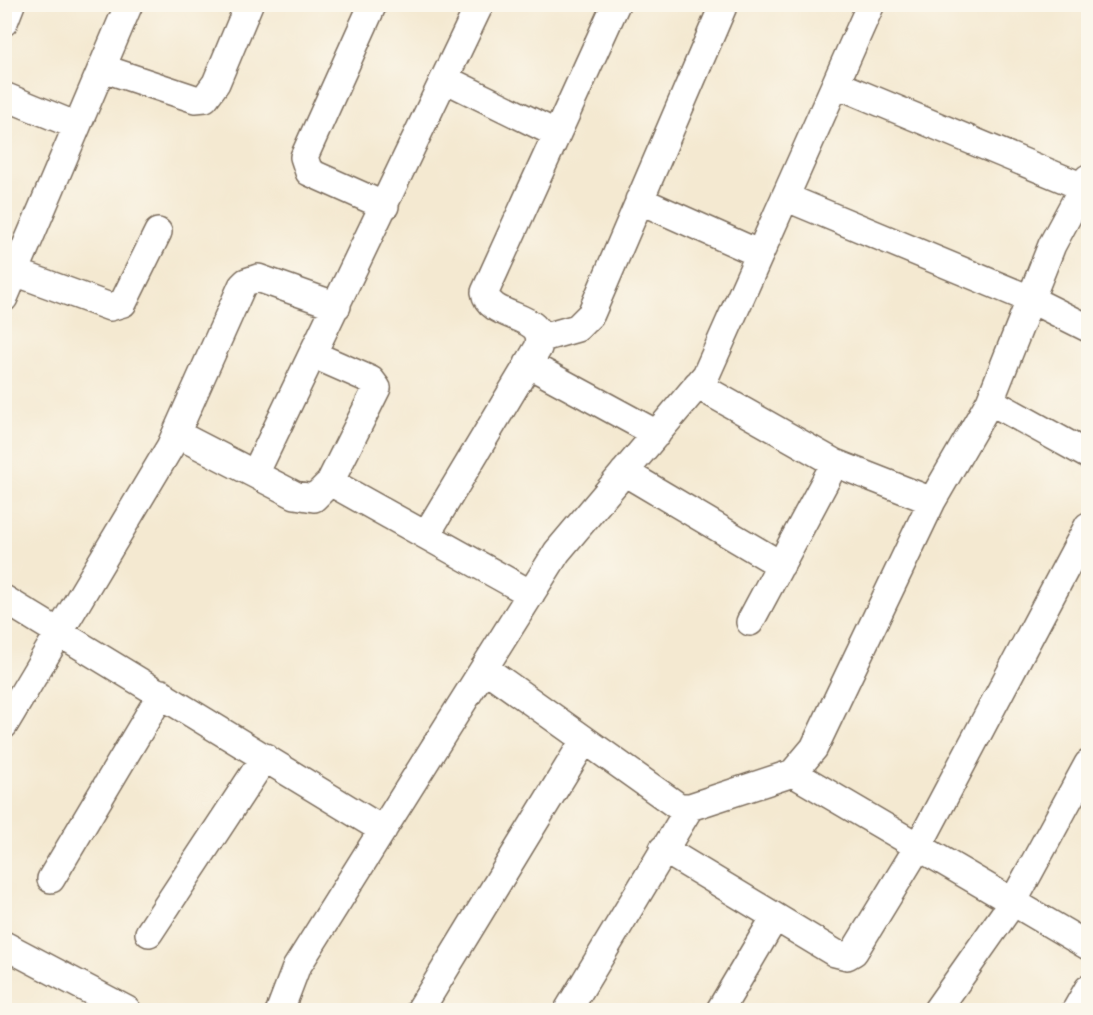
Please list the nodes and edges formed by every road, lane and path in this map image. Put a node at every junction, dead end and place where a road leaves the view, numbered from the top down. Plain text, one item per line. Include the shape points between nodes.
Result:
1 (11, 4) edge
2 (129, 4) edge
3 (249, 4) edge
4 (373, 4) edge
5 (480, 4) edge
6 (616, 4) edge
7 (724, 4) edge
8 (871, 4) edge
9 (4, 22) edge
10 (102, 68) junction
11 (445, 79) junction
12 (836, 84) junction
13 (4, 96) edge
14 (77, 126) junction
15 (557, 134) junction
16 (1086, 183) edge
17 (785, 197) junction
18 (639, 201) junction
19 (385, 206) junction
20 (158, 232) dead end
21 (760, 254) junction
22 (10, 271) edge
23 (4, 298) edge
24 (1032, 300) junction
25 (337, 306) junction
26 (1089, 328) edge
27 (542, 338) junction
28 (314, 355) junction
29 (528, 364) junction
30 (697, 386) junction
31 (990, 401) junction
32 (177, 434) junction
33 (657, 434) junction
34 (1089, 455) edge
35 (835, 463) junction
36 (624, 472) junction
37 (255, 474) junction
38 (330, 482) junction
39 (932, 501) junction
40 (1089, 526) edge
41 (426, 536) junction
42 (781, 565) junction
43 (531, 594) junction
44 (4, 599) edge
45 (750, 622) dead end
46 (62, 632) junction
47 (484, 668) junction
48 (162, 693) junction
49 (4, 724) edge
50 (584, 741) junction
51 (265, 757) junction
52 (1089, 764) edge
53 (793, 773) junction
54 (690, 807) junction
55 (383, 830) junction
56 (918, 847) junction
57 (663, 849) junction
58 (51, 879) dead end
59 (1013, 902) junction
60 (775, 917) junction
61 (149, 933) dead end
62 (4, 945) edge
63 (1089, 946) edge
64 (1089, 989) edge
65 (127, 1011) edge
66 (280, 1011) edge
67 (420, 1011) edge
68 (568, 1011) edge
69 (720, 1011) edge
70 (937, 1011) edge
71 (1076, 1011) edge

1 - 9 street
2 - 10 street
3 - 10 street via 216,83 205,98 195,99
4 - 19 street via 304,157 309,172
5 - 11 street
6 - 15 street
7 - 18 street
8 - 12 street
10 - 14 street
11 - 15 street
11 - 19 street
12 - 16 street
12 - 17 street
13 - 14 street
14 - 22 street
15 - 27 street via 485,292 492,304 534,326
16 - 24 street via 1052,245
17 - 21 street
17 - 24 street
18 - 21 street
18 - 27 street via 588,320 578,328
19 - 25 street
20 - 22 street via 123,303 117,307
21 - 30 street via 706,375
22 - 23 street
24 - 26 street
24 - 31 street
25 - 28 street
25 - 32 street via 258,278 246,282
27 - 29 street
28 - 37 street
28 - 38 street via 371,380 377,388
29 - 33 street
29 - 41 street
30 - 33 street
30 - 35 street
31 - 34 street
31 - 39 street
32 - 37 street
32 - 46 street
33 - 36 street
35 - 39 street
35 - 42 street
36 - 42 street
36 - 43 street via 557,552
37 - 38 street via 304,498 314,498
38 - 41 street
39 - 53 street via 814,748
40 - 56 street
41 - 43 street
42 - 45 street
43 - 47 street
44 - 46 street
46 - 48 street
46 - 49 street
47 - 50 street
47 - 55 street
48 - 51 street
48 - 58 street
50 - 54 street via 671,804
50 - 67 street
51 - 55 street
51 - 61 street
52 - 59 street
53 - 54 street
53 - 56 street
54 - 57 street
55 - 66 street via 296,969
56 - 59 street
56 - 60 street via 854,952 847,956 835,953
57 - 60 street
57 - 68 street
59 - 63 street
59 - 70 street
60 - 69 street
62 - 65 street
64 - 71 street

